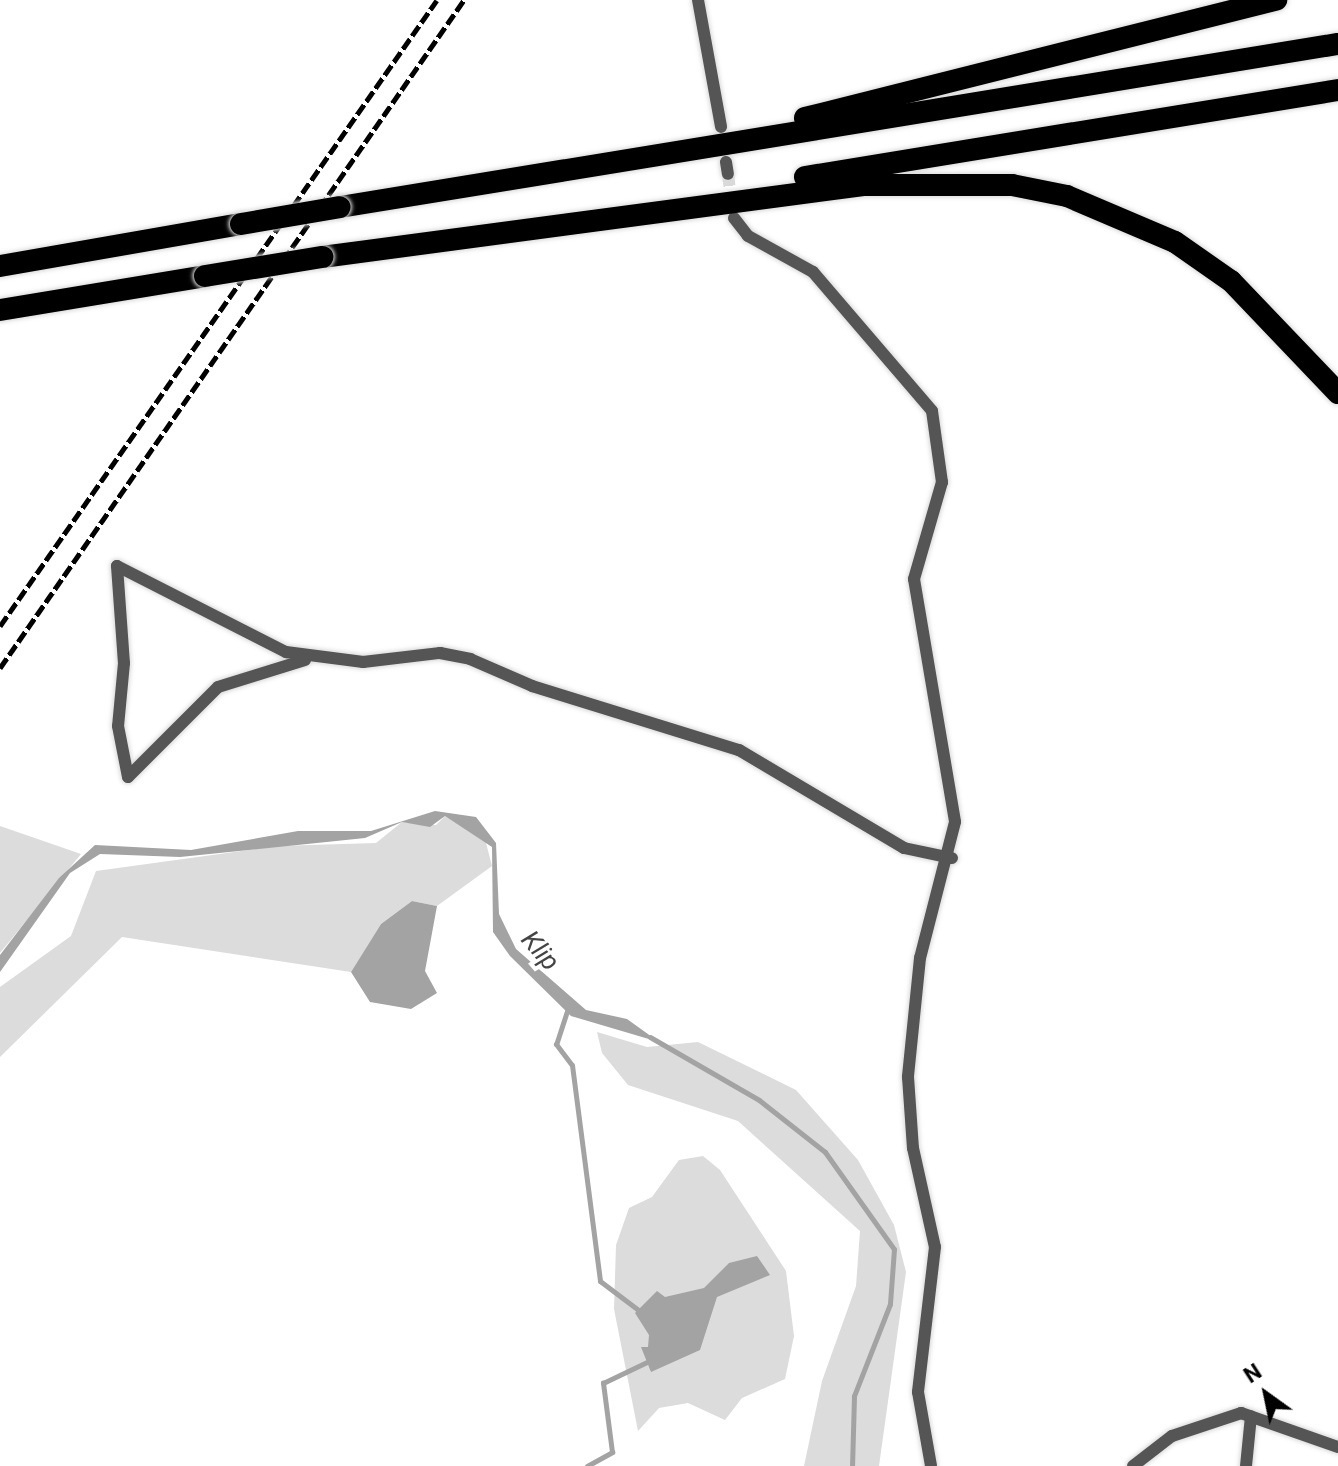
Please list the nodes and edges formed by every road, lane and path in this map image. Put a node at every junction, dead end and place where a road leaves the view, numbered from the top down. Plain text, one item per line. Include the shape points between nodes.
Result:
1 (698, 0) edge
2 (1276, 0) edge
3 (1338, 44) edge
4 (1338, 90) edge
5 (721, 127) dead end
6 (609, 163) junction
7 (599, 215) junction
8 (734, 218) tunnel mouth
9 (0, 266) edge
10 (0, 310) edge
11 (1338, 393) edge
12 (312, 659) junction
13 (952, 858) junction
14 (1251, 1416) junction
15 (1338, 1447) edge
16 (927, 1463) edge
17 (1133, 1466) edge
18 (1246, 1466) edge

1 - 5 street
2 - 6 highway
3 - 6 highway
4 - 7 highway
6 - 9 highway, bridge
7 - 10 highway, bridge
7 - 11 highway via 863,185 1012,185 1067,196 1132,219 1231,281
8 - 13 street via 748,236 813,272 932,411 942,482 914,579 951,773
12 - 12 street via 254,638 117,566 124,663 118,726 128,777 218,687
12 - 13 street via 470,659 542,690 739,750 904,848
13 - 16 street via 920,958 908,1077 913,1148 935,1247 918,1392
14 - 15 street
14 - 17 street via 1218,1415 1172,1436
14 - 18 street

